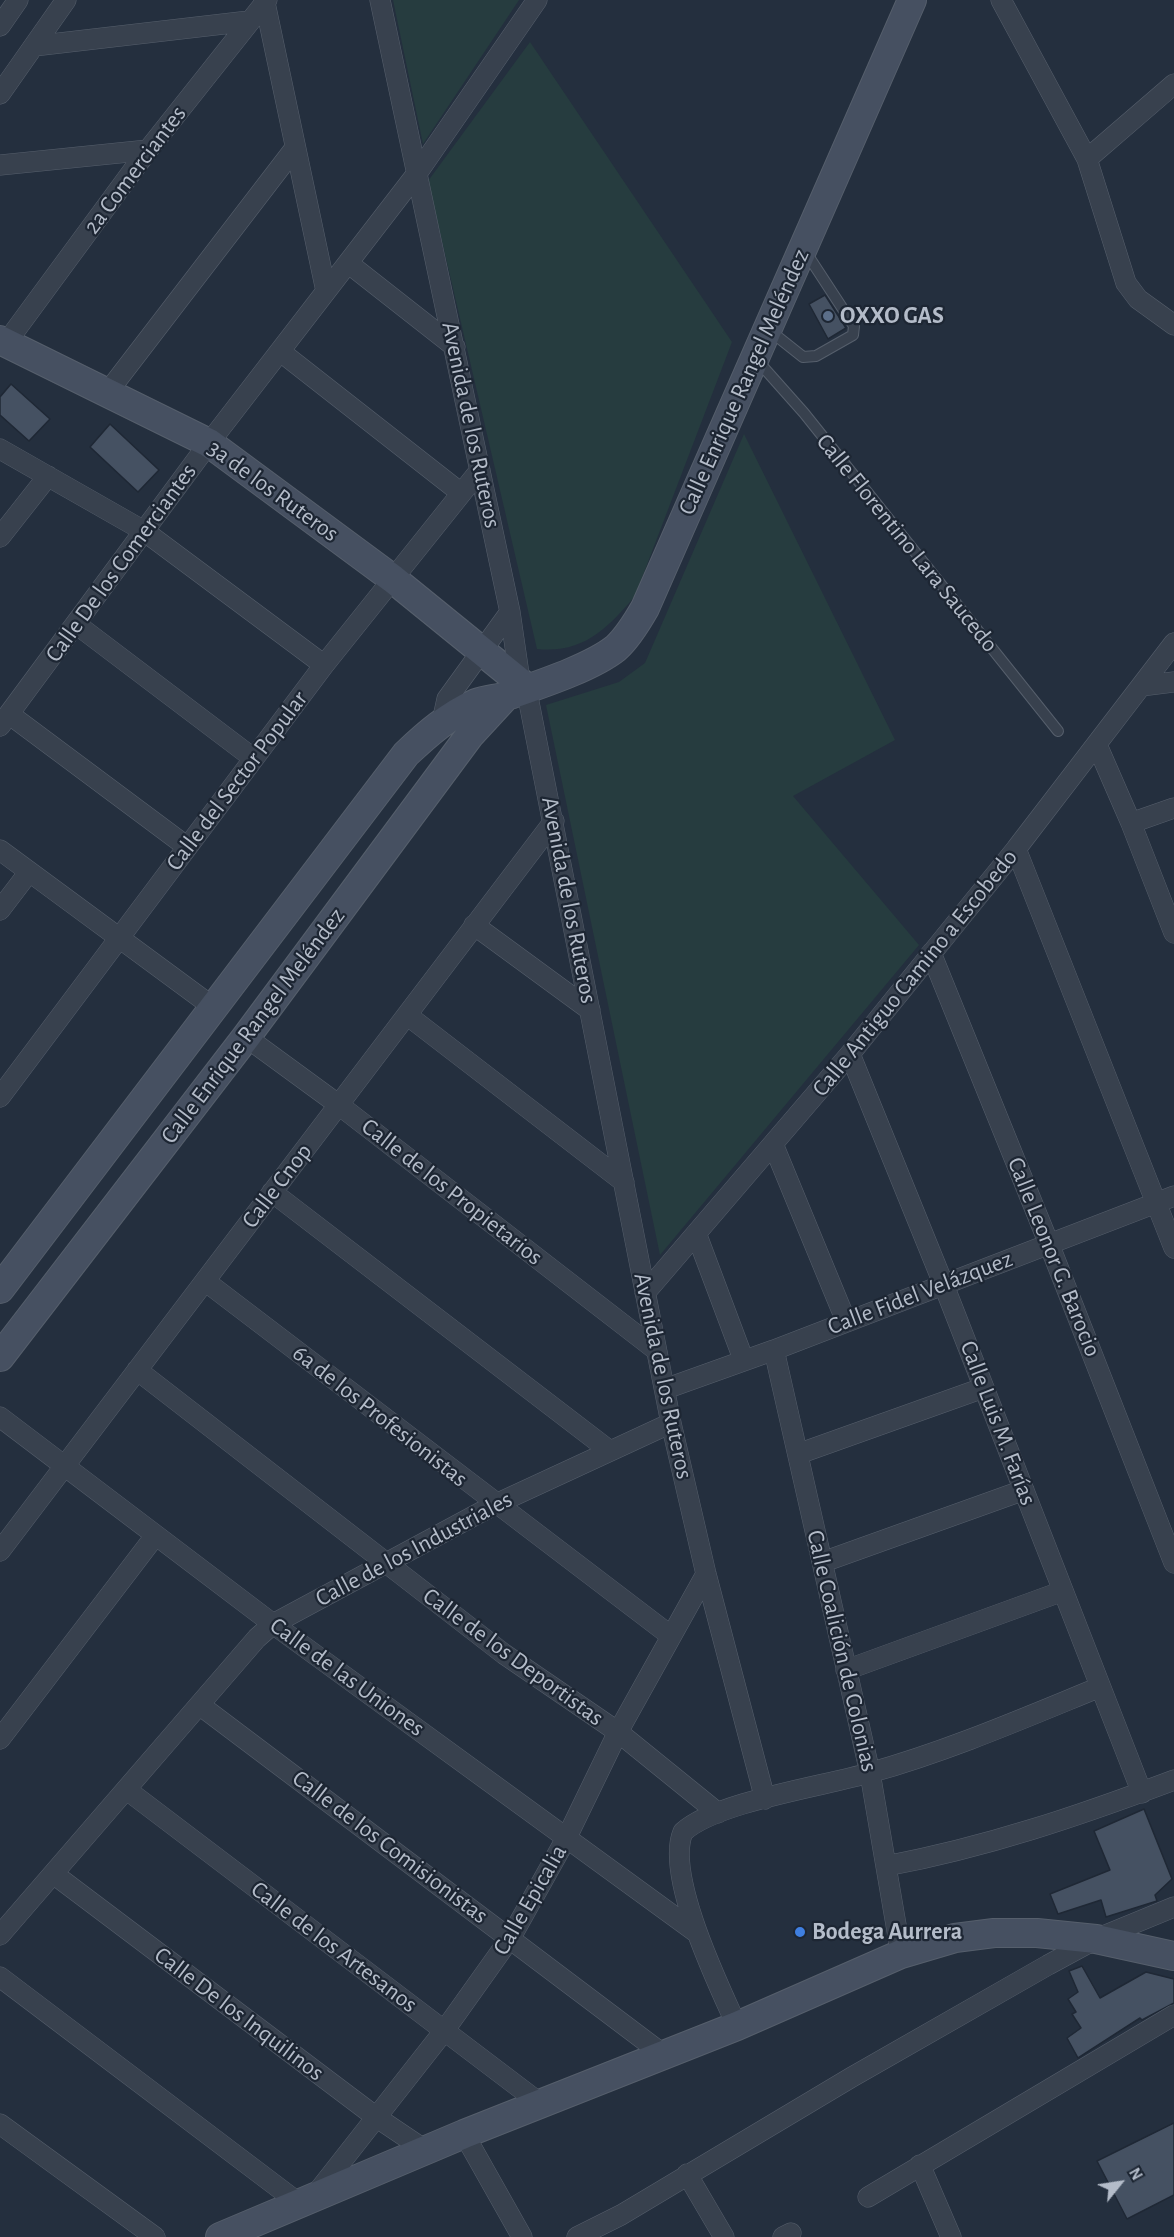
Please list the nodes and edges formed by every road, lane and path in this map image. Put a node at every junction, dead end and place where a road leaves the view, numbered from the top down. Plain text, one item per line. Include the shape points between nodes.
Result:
1 (18, 0) edge
2 (66, 0) edge
3 (380, 0) edge
4 (537, 0) edge
5 (912, 0) edge
6 (1001, 0) edge
7 (266, 1) edge
8 (249, 21) junction
9 (0, 26) edge
10 (34, 46) junction
11 (1174, 84) edge
12 (0, 94) edge
13 (295, 148) junction
14 (148, 150) junction
15 (1087, 159) junction
16 (0, 165) edge
17 (417, 172) junction
18 (803, 248) junction
19 (348, 263) junction
20 (326, 291) junction
21 (1174, 325) edge
22 (766, 328) junction
23 (3, 342) edge
24 (454, 347) junction
25 (281, 352) junction
26 (754, 356) junction
27 (107, 393) junction
28 (210, 443) junction
29 (0, 449) edge
30 (480, 470) junction
31 (48, 476) junction
32 (461, 493) junction
33 (144, 531) junction
34 (0, 537) edge
35 (393, 579) junction
36 (510, 612) junction
37 (76, 624) junction
38 (1174, 643) edge
39 (481, 650) junction
40 (324, 666) junction
41 (1174, 682) edge
42 (1142, 686) junction
43 (517, 688) junction
44 (4, 720) edge
45 (442, 722) junction
46 (1058, 731) dead end
47 (419, 742) junction
48 (1097, 746) junction
49 (253, 758) junction
50 (446, 766) junction
51 (1174, 808) edge
52 (554, 821) junction
53 (1131, 823) junction
54 (186, 846) junction
55 (1016, 849) junction
56 (0, 850) edge
57 (29, 872) junction
58 (0, 910) edge
59 (474, 925) junction
60 (1174, 933) edge
61 (119, 938) junction
62 (931, 953) junction
63 (213, 1007) junction
64 (590, 1010) junction
65 (407, 1015) junction
66 (246, 1037) junction
67 (850, 1054) junction
68 (0, 1097) edge
69 (339, 1105) junction
70 (773, 1144) junction
71 (624, 1182) junction
72 (272, 1192) junction
73 (1165, 1199) edge
74 (696, 1233) junction
75 (1049, 1244) junction
76 (1174, 1248) edge
77 (206, 1281) junction
78 (943, 1283) junction
79 (0, 1289) edge
80 (645, 1293) junction
81 (846, 1321) junction
82 (656, 1350) junction
83 (774, 1350) junction
84 (0, 1357) edge
85 (744, 1361) junction
86 (136, 1370) junction
87 (983, 1388) junction
88 (665, 1389) junction
89 (0, 1417) edge
90 (671, 1424) junction
91 (610, 1451) junction
92 (798, 1454) junction
93 (64, 1466) junction
94 (1024, 1490) junction
95 (496, 1504) junction
96 (155, 1536) junction
97 (0, 1551) edge
98 (823, 1562) junction
99 (386, 1563) junction
100 (1174, 1563) edge
101 (706, 1574) junction
102 (1063, 1591) junction
103 (273, 1624) junction
104 (670, 1636) junction
105 (846, 1670) junction
106 (1100, 1687) junction
107 (201, 1706) junction
108 (618, 1732) junction
109 (0, 1739) edge
110 (870, 1773) junction
111 (1174, 1780) edge
112 (127, 1790) junction
113 (1142, 1792) junction
114 (765, 1799) junction
115 (718, 1813) junction
116 (567, 1837) junction
117 (886, 1866) junction
118 (55, 1875) junction
119 (1174, 1907) edge
120 (697, 1933) junction
121 (0, 1935) edge
122 (511, 1937) junction
123 (1096, 1939) junction
124 (901, 1954) junction
125 (1174, 1956) edge
126 (0, 1977) edge
127 (1174, 2015) edge
128 (737, 2026) junction
129 (444, 2031) junction
130 (664, 2055) junction
131 (541, 2104) junction
132 (376, 2117) junction
133 (0, 2124) edge
134 (464, 2134) junction
135 (425, 2150) junction
136 (920, 2165) junction
137 (687, 2174) junction
138 (868, 2197) dead end
139 (306, 2202) junction
140 (155, 2237) edge
141 (220, 2237) edge
142 (522, 2237) edge
143 (577, 2237) edge
144 (724, 2237) edge
145 (951, 2237) edge

1 - 9 street
2 - 10 street
3 - 17 street, Avenida de los Ruteros
4 - 17 street, Calle De los Comerciantes
5 - 18 street, Calle Enrique Rangel Meléndez
6 - 15 street
7 - 8 street, 2a Comerciantes
7 - 13 street
8 - 10 street
8 - 14 street, 2a Comerciantes
10 - 12 street
11 - 15 street
13 - 20 street
13 - 27 street
14 - 16 street
14 - 23 street, 2a Comerciantes
15 - 21 street via 1126,283 1138,299
17 - 19 street, Calle De los Comerciantes
17 - 24 street, Avenida de los Ruteros
18 - 22 street, Calle Enrique Rangel Meléndez
18 - 22 lane via 854,326 853,336 816,356 802,357
19 - 20 street, Calle De los Comerciantes
19 - 24 street
20 - 25 street, Calle De los Comerciantes
22 - 26 street, Calle Enrique Rangel Meléndez
23 - 27 street, 3a de los Ruteros
24 - 30 street, Avenida de los Ruteros
25 - 28 street, Calle De los Comerciantes
25 - 32 street
26 - 43 street, Calle Enrique Rangel Meléndez via 645,608 630,631 601,658
26 - 46 lane, Calle Florentino Lara Saucedo
27 - 28 street, 3a de los Ruteros
28 - 33 street, Calle De los Comerciantes
28 - 35 street, 3a de los Ruteros
29 - 31 street
30 - 32 street, Calle del Sector Popular
30 - 36 street, Avenida de los Ruteros
31 - 33 street
31 - 34 street
32 - 35 street, Calle del Sector Popular
33 - 37 street, Calle De los Comerciantes
33 - 40 street
35 - 39 street, 3a de los Ruteros
35 - 40 street, Calle del Sector Popular
36 - 39 street
36 - 43 street, Avenida de los Ruteros
37 - 44 street, Calle De los Comerciantes
37 - 49 street
38 - 42 street, Calle Antiguo Camino a Escobedo
39 - 43 street, 3a de los Ruteros
39 - 45 street via 447,699
40 - 49 street, Calle del Sector Popular
41 - 42 street
42 - 48 street, Calle Antiguo Camino a Escobedo
43 - 45 street, Calle Enrique Rangel Meléndez via 477,702
43 - 50 street, Calle Enrique Rangel Meléndez via 470,735
43 - 52 street, Avenida de los Ruteros
44 - 54 street
45 - 47 street, Calle Enrique Rangel Meléndez
47 - 50 street via 429,742 438,748
47 - 63 street, Calle Enrique Rangel Meléndez via 393,770
48 - 53 street
48 - 55 street, Calle Antiguo Camino a Escobedo
49 - 54 street, Calle del Sector Popular
50 - 66 street, Calle Enrique Rangel Meléndez
51 - 53 street
52 - 59 street, Calle Cnop
52 - 64 street, Avenida de los Ruteros
53 - 60 street
54 - 61 street, Calle del Sector Popular
55 - 62 street, Calle Antiguo Camino a Escobedo
55 - 73 street
56 - 57 street
57 - 58 street
57 - 61 street
59 - 64 street
59 - 65 street, Calle Cnop
61 - 63 street
61 - 68 street, Calle del Sector Popular
62 - 67 street, Calle Antiguo Camino a Escobedo
62 - 75 street, Calle Leonor G. Barocio
63 - 79 street, Calle Enrique Rangel Meléndez
64 - 71 street, Avenida de los Ruteros
65 - 69 street, Calle Cnop
65 - 71 street
66 - 69 street, Calle de los Propietarios
66 - 84 street, Calle Enrique Rangel Meléndez
67 - 70 street, Calle Antiguo Camino a Escobedo
67 - 78 street, Calle Luis M. Farías
69 - 72 street, Calle Cnop
69 - 82 street, Calle de los Propietarios
70 - 74 street, Calle Antiguo Camino a Escobedo
70 - 81 street
71 - 80 street, Avenida de los Ruteros
72 - 77 street, Calle Cnop
72 - 91 street
73 - 75 street, Calle Fidel Velázquez
73 - 76 street
74 - 80 street, Calle Antiguo Camino a Escobedo
74 - 85 street
75 - 78 street, Calle Fidel Velázquez
75 - 100 street, Calle Leonor G. Barocio
77 - 86 street, Calle Cnop
77 - 95 street, 6a de los Profesionistas
78 - 81 street, Calle Fidel Velázquez
78 - 87 street, Calle Luis M. Farías
80 - 82 street, Avenida de los Ruteros
81 - 83 street, Calle Fidel Velázquez
82 - 88 street, Avenida de los Ruteros
83 - 85 street, Calle Fidel Velázquez
83 - 92 street, Calle Coalición de Colonias
85 - 88 street, Calle Fidel Velázquez
86 - 93 street, Calle Cnop
86 - 99 street, Calle de los Deportistas
87 - 92 street
87 - 94 street, Calle Luis M. Farías
88 - 90 street, Avenida de los Ruteros
89 - 93 street, Calle de las Uniones
90 - 91 street, Calle de los Industriales
90 - 101 street, Avenida de los Ruteros
91 - 95 street, Calle de los Industriales
92 - 98 street, Calle Coalición de Colonias
93 - 96 street, Calle de las Uniones
93 - 97 street, Calle Cnop
94 - 98 street
94 - 102 street, Calle Luis M. Farías
95 - 99 street, Calle de los Industriales
95 - 104 street, 6a de los Profesionistas
96 - 103 street, Calle de las Uniones
96 - 109 street
98 - 105 street, Calle Coalición de Colonias
99 - 103 street, Calle de los Industriales
99 - 108 street, Calle de los Deportistas via 504,1654
101 - 104 street, Calle Epicalia
101 - 114 street, Avenida de los Ruteros
102 - 105 street
102 - 106 street, Calle Luis M. Farías
103 - 107 street, Calle de los Industriales via 256,1638
103 - 116 street, Calle de las Uniones
104 - 108 street, Calle Epicalia
105 - 110 street, Calle Coalición de Colonias
106 - 110 street
106 - 113 street, Calle Luis M. Farías
107 - 112 street, Calle de los Industriales
107 - 122 street, Calle de los Comisionistas
108 - 115 street, Calle de los Deportistas
108 - 116 street, Calle Epicalia
110 - 114 street
110 - 117 street, Calle Coalición de Colonias
111 - 113 street
112 - 118 street, Calle de los Industriales
112 - 129 street, Calle de los Artesanos
113 - 117 street via 1017,1836 944,1856
114 - 115 street
115 - 120 street via 688,1827 680,1839 684,1881
116 - 120 street, Calle de las Uniones
116 - 122 street, Calle Epicalia
117 - 124 street, Calle Coalición de Colonias
118 - 121 street, Calle de los Industriales
118 - 132 street, Calle De los Inquilinos
119 - 123 street
120 - 128 street
122 - 129 street, Calle Epicalia
122 - 130 street, Calle de los Comisionistas
123 - 124 street, Calle Epicalia via 994,1933 955,1938
123 - 125 street, Calle Epicalia
123 - 137 street
124 - 128 street, Calle Epicalia
126 - 139 street
127 - 136 street
128 - 130 street, Calle Epicalia
129 - 131 street, Calle de los Artesanos
129 - 132 street, Calle Epicalia
130 - 131 street, Calle Epicalia
131 - 134 street, Calle Epicalia
132 - 135 street, Calle De los Inquilinos
132 - 139 street, Calle Epicalia
133 - 140 street
134 - 135 street, Calle Epicalia
134 - 142 street
135 - 139 street, Calle Epicalia
136 - 138 street
136 - 145 street
137 - 143 street
137 - 144 street
139 - 141 street, Calle Epicalia

